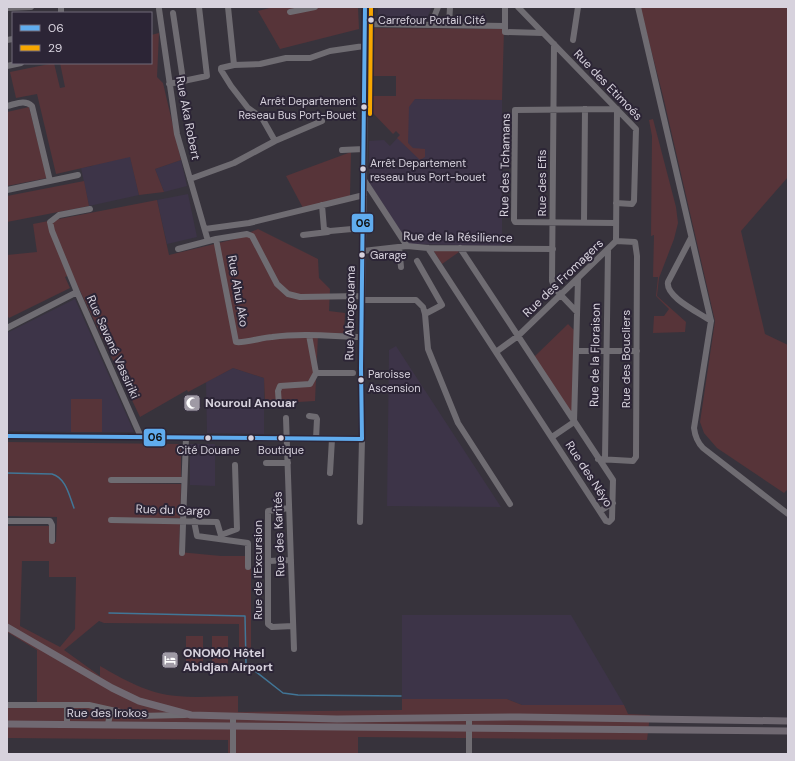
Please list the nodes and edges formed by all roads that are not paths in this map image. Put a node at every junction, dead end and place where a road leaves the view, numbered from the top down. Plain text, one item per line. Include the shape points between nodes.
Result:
1 (18, 7) edge
2 (31, 7) edge
3 (199, 7) edge
4 (228, 7) edge
5 (316, 7) edge
6 (365, 7) edge
7 (438, 7) edge
8 (450, 7) edge
9 (505, 7) edge
10 (518, 7) edge
11 (578, 7) edge
12 (638, 7) edge
13 (7, 8) edge
14 (159, 9) dead end
15 (290, 12) dead end
16 (173, 13) dead end
17 (365, 24) junction
18 (431, 25) junction
19 (449, 25) junction
20 (505, 26) junction
21 (543, 33) junction
22 (573, 40) dead end
23 (554, 44) junction
24 (364, 46) junction
25 (234, 65) junction
26 (183, 80) junction
27 (169, 84) junction
28 (7, 106) edge
29 (553, 109) junction
30 (584, 109) junction
31 (617, 109) junction
32 (322, 121) dead end
33 (275, 141) junction
34 (364, 149) junction
35 (342, 150) dead end
36 (78, 175) dead end
37 (190, 179) junction
38 (364, 180) junction
39 (50, 181) junction
40 (7, 190) edge
41 (364, 196) junction
42 (616, 203) junction
43 (322, 205) junction
44 (90, 210) dead end
45 (553, 222) junction
46 (584, 222) junction
47 (616, 223) junction
48 (363, 228) junction
49 (205, 229) junction
50 (330, 231) junction
51 (303, 235) dead end
52 (691, 238) junction
53 (216, 239) junction
54 (208, 241) junction
55 (616, 241) junction
56 (407, 246) junction
57 (399, 247) junction
58 (428, 248) junction
59 (460, 248) junction
60 (178, 249) dead end
61 (553, 249) junction
62 (608, 251) junction
63 (362, 252) junction
64 (417, 261) dead end
65 (401, 267) dead end
66 (578, 279) junction
67 (77, 292) junction
68 (561, 296) junction
69 (362, 298) junction
70 (577, 312) junction
71 (425, 314) junction
72 (711, 321) junction
73 (7, 328) edge
74 (309, 335) junction
75 (518, 336) junction
76 (361, 337) junction
77 (576, 351) junction
78 (606, 351) junction
79 (637, 351) junction
80 (496, 352) junction
81 (316, 373) junction
82 (353, 373) dead end
83 (279, 405) dead end
84 (308, 416) dead end
85 (286, 418) dead end
86 (574, 422) junction
87 (7, 436) edge
88 (141, 437) junction
89 (552, 437) junction
90 (186, 438) junction
91 (286, 438) junction
92 (316, 439) junction
93 (332, 439) junction
94 (362, 439) junction
95 (602, 459) junction
96 (288, 463) junction
97 (266, 464) dead end
98 (235, 465) dead end
99 (330, 473) dead end
100 (111, 480) dead end
101 (184, 480) junction
102 (613, 503) junction
103 (510, 504) dead end
104 (289, 508) junction
105 (600, 511) junction
106 (788, 514) edge
107 (111, 520) dead end
108 (183, 520) junction
109 (7, 521) edge
110 (194, 521) junction
111 (360, 522) dead end
112 (222, 537) junction
113 (52, 541) dead end
114 (182, 553) dead end
115 (291, 560) junction
116 (269, 561) junction
117 (248, 567) dead end
118 (293, 626) junction
119 (7, 627) edge
120 (294, 649) dead end
121 (7, 704) edge
122 (67, 705) junction
123 (112, 710) junction
124 (191, 715) junction
125 (208, 716) junction
126 (233, 717) junction
127 (469, 717) junction
128 (531, 717) junction
129 (788, 721) edge
130 (7, 724) edge
131 (66, 724) junction
132 (108, 724) junction
133 (207, 725) junction
134 (233, 725) junction
135 (470, 727) junction
136 (530, 727) junction
137 (788, 731) edge
138 (233, 754) edge
139 (470, 754) edge

1 - 2 street
1 - 13 street
3 - 26 street via 207,76
4 - 25 street
5 - 15 street
6 - 17 street, Rue Abrogouama
7 - 18 street
8 - 19 street
9 - 20 street
10 - 21 street, Rue des Etimoés
11 - 22 street
12 - 52 street
14 - 27 street, Rue Aka Robert
16 - 26 street
17 - 18 street
17 - 24 street, Rue Abrogouama
18 - 19 street
19 - 20 street
20 - 21 street via 505,32
21 - 23 street, Rue des Etimoés
23 - 29 street, Rue des Efis
23 - 31 street, Rue des Etimoés
24 - 25 street via 330,51 310,58 291,57 260,64
24 - 34 street, Rue Abrogouama
25 - 33 street via 225,66 221,70 248,108 262,118
26 - 27 street
27 - 37 street, Rue Aka Robert via 178,134
28 - 39 street via 23,102 32,106
29 - 30 street, Rue des Tchamans
29 - 45 street, Rue des Efis
29 - 45 street, Rue des Tchamans via 515,110 514,220
30 - 31 street, Rue des Tchamans
30 - 46 street
31 - 42 street, Rue des Fromagers
31 - 42 street, Rue des Etimoés via 635,126 636,131 634,201 632,204
32 - 33 street
33 - 37 street via 234,163
34 - 35 street
34 - 38 street, Rue Abrogouama
36 - 39 street
37 - 49 street, Rue Aka Robert
38 - 41 street, Rue Abrogouama
38 - 56 street
39 - 40 street
41 - 43 street
41 - 48 street, Rue Abrogouama
42 - 47 street, Rue des Fromagers
43 - 49 street via 249,223
43 - 50 street via 324,230
44 - 67 street via 59,215 50,222
45 - 46 street, Rue des Tchamans
45 - 61 street, Rue des Efis
46 - 47 street, Rue des Tchamans
47 - 55 street, Rue des Fromagers
48 - 50 street
48 - 63 street, Rue Abrogouama
49 - 54 street, Rue Aka Robert
50 - 51 street
52 - 72 street
52 - 72 street via 668,282 668,288 672,295
53 - 54 street
53 - 69 street via 247,234 252,236 277,284 288,294 300,297
53 - 74 street, Rue Ahui Ako via 236,342 287,335
54 - 60 street
55 - 62 street, Rue des Fromagers
55 - 79 street, Rue des Boucliers via 634,241 636,244
56 - 57 street, Rue de la Résilience
56 - 58 street, Rue de la Résilience
57 - 63 street, Rue de la Résilience
57 - 65 street
58 - 59 street, Rue de la Résilience
58 - 80 street, Rue des Néyo
59 - 61 street, Rue de la Résilience
59 - 75 street, Rue des Néyo
61 - 68 street, Rue des Efis via 552,282
62 - 66 street, Rue des Fromagers
62 - 78 street, Rue de la Floraison
63 - 69 street, Rue Abrogouama
64 - 71 street via 442,305
66 - 68 street, Rue des Fromagers
66 - 70 street
67 - 73 street, Rue Savané Vassiriki
67 - 88 street, Rue Savané Vassiriki
68 - 70 street, Rue des Efis
68 - 75 street, Rue des Fromagers
69 - 71 street via 416,300
69 - 76 street, Rue Abrogouama
70 - 77 street
71 - 103 street via 428,349 458,424
72 - 106 street via 694,428 697,442
74 - 76 street, Rue Ahui Ako
74 - 81 street
75 - 80 street, Rue des Fromagers
75 - 86 street, Rue des Néyo
76 - 94 street, Rue Abrogouama
77 - 78 street
77 - 86 street
78 - 79 street
78 - 95 street, Rue de la Floraison
79 - 95 street, Rue des Boucliers via 636,457 633,461
80 - 89 street, Rue des Néyo
81 - 82 street
81 - 83 street via 310,384 280,386
84 - 92 street via 317,419
85 - 91 street, Rue des Karités
86 - 89 street
86 - 95 street, Rue des Néyo
87 - 88 street
88 - 90 street
89 - 105 street, Rue des Néyo
90 - 91 street
90 - 101 street
91 - 92 street
91 - 96 street, Rue des Karités
92 - 93 street
93 - 94 street
93 - 99 street
94 - 111 street, Rue Abrogouama
95 - 102 street, Rue des Néyo via 612,480
96 - 97 street
96 - 104 street, Rue des Karités
98 - 112 street via 237,529
100 - 101 street
101 - 108 street
102 - 105 street
102 - 105 street, Rue des Néyo via 612,519 609,522
104 - 115 street, Rue des Karités
104 - 116 street, Rue de l'Excursion via 268,511
107 - 108 street, Rue du Cargo
108 - 110 street, Rue du Cargo
108 - 114 street
109 - 113 street via 50,522
110 - 112 street, Rue du Cargo via 217,522
110 - 112 street via 197,536
112 - 117 street via 248,542
115 - 116 street
115 - 118 street, Rue des Karités
116 - 118 street, Rue de l'Excursion via 268,624 272,627
118 - 120 street, Rue des Karités
119 - 124 main road via 139,701
121 - 122 street
122 - 123 street via 89,705
122 - 131 street
123 - 124 street via 138,716
123 - 132 street
124 - 125 main road
125 - 126 main road
125 - 133 main road
126 - 127 main road
126 - 134 street
127 - 128 main road
127 - 135 street
128 - 129 main road
128 - 136 main road
130 - 131 main road, Rue des Irokos
131 - 132 main road, Rue des Irokos
132 - 133 main road, Rue des Irokos
133 - 134 main road, Rue des Irokos
134 - 135 main road, Rue des Irokos
134 - 138 street
135 - 136 main road, Rue des Irokos
135 - 139 street
136 - 137 main road, Rue des Irokos

